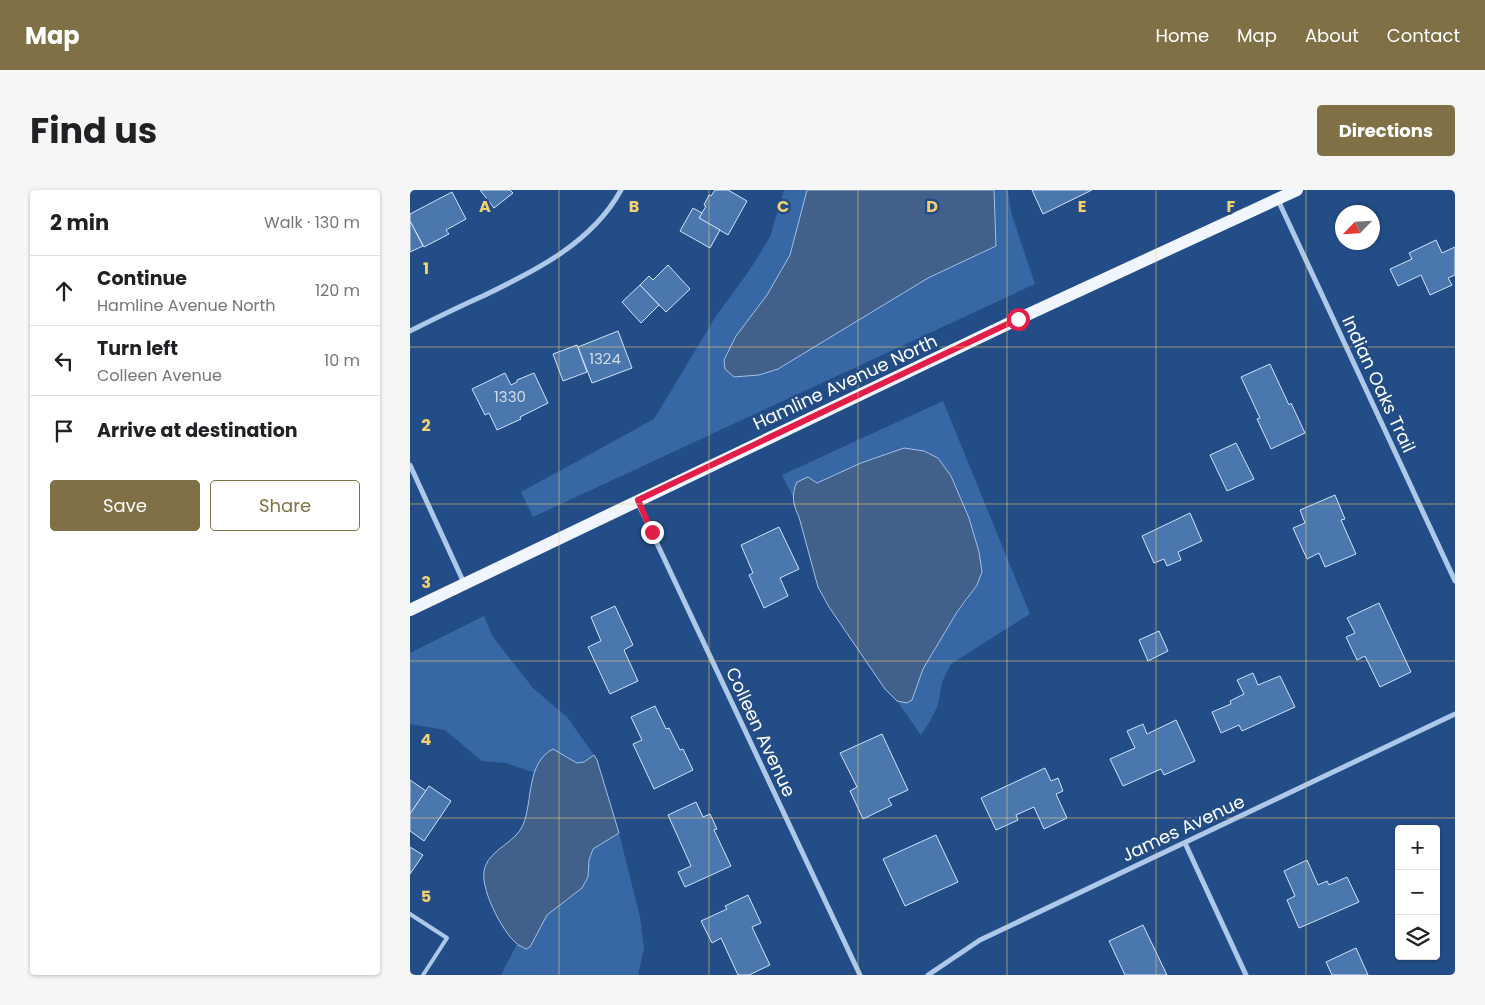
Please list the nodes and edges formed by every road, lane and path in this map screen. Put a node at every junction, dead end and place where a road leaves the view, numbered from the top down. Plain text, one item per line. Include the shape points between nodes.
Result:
1 (622, 190) edge
2 (1297, 190) edge
3 (1277, 200) junction
4 (410, 331) edge
5 (410, 465) edge
6 (638, 500) junction
7 (1455, 581) edge
8 (465, 584) junction
9 (410, 610) edge
10 (1455, 714) edge
11 (1185, 843) junction
12 (410, 914) edge
13 (423, 975) edge
14 (860, 975) edge
15 (928, 975) edge
16 (1246, 975) edge

1 - 4 street via 588,232 559,255 520,278
2 - 3 main road, Hamline Avenue North
3 - 6 main road, Hamline Avenue North
3 - 7 street, Indian Oaks Trail
5 - 8 street
6 - 8 main road, Hamline Avenue North
6 - 14 street, Colleen Avenue
8 - 9 main road, Hamline Avenue North
10 - 11 street, James Avenue
11 - 15 street, James Avenue via 980,940
11 - 16 street
12 - 13 lane via 447,938

